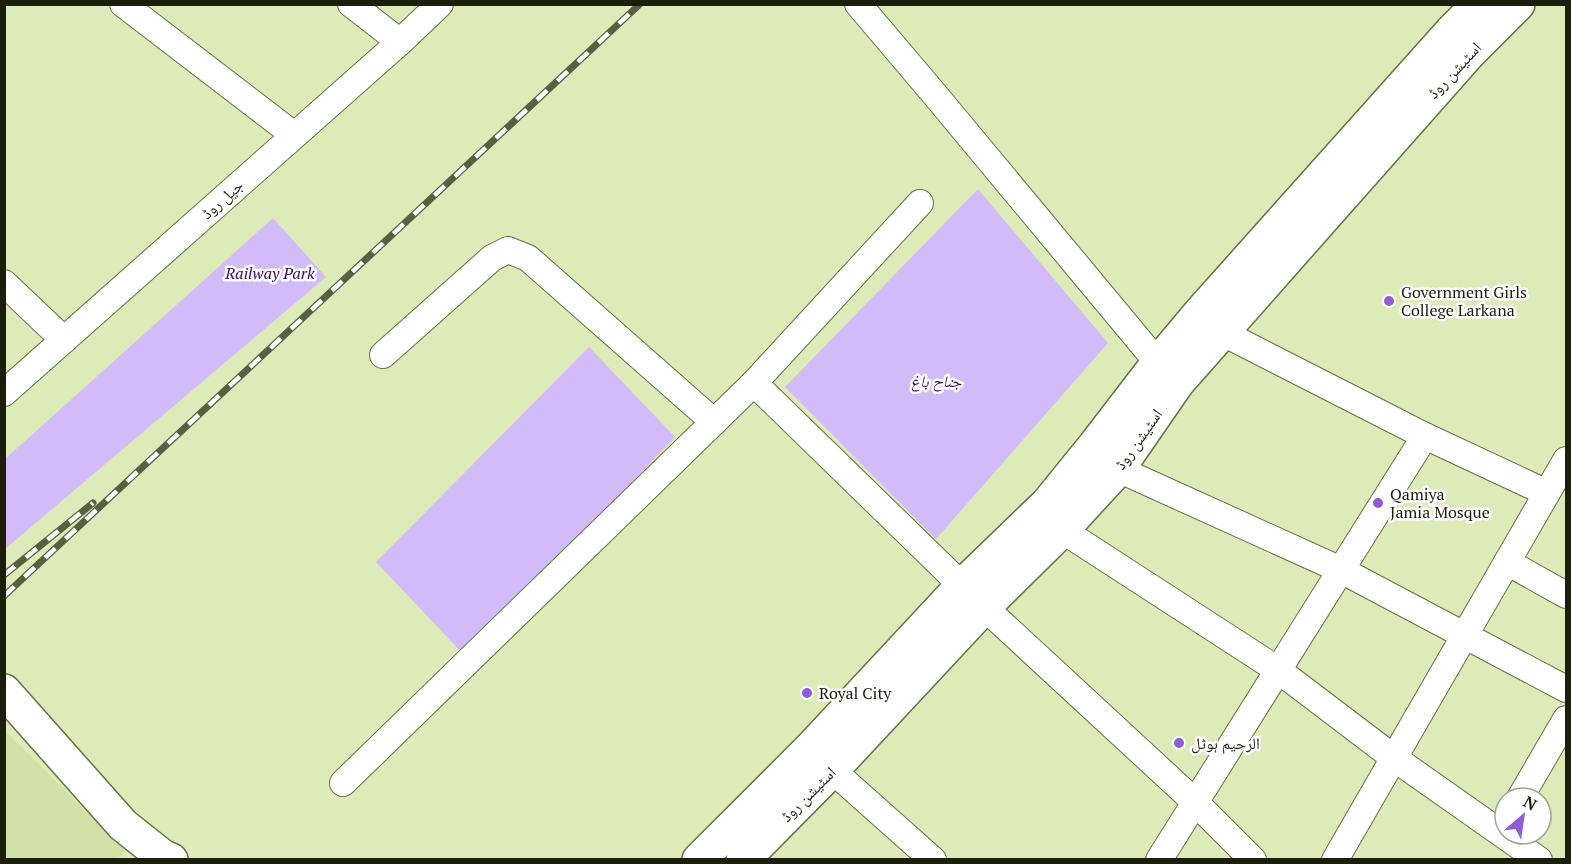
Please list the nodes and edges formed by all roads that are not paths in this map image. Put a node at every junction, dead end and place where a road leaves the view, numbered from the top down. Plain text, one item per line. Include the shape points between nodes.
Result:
1 (123, 4) edge
2 (351, 4) edge
3 (440, 4) edge
4 (858, 4) edge
5 (1479, 4) edge
6 (1518, 4) edge
7 (400, 42) junction
8 (294, 135) junction
9 (920, 203) dead end
10 (4, 283) edge
11 (1210, 323) junction
12 (64, 340) junction
13 (383, 355) dead end
14 (1168, 373) junction
15 (754, 383) junction
16 (4, 393) edge
17 (714, 422) junction
18 (1425, 436) junction
19 (1095, 446) junction
20 (1566, 460) edge
21 (1118, 469) junction
22 (1547, 493) junction
23 (1062, 530) junction
24 (1508, 562) junction
25 (1341, 570) junction
26 (1566, 595) edge
27 (973, 596) junction
28 (1465, 636) junction
29 (1278, 670) junction
30 (1566, 689) edge
31 (4, 691) edge
32 (1566, 719) edge
33 (1394, 758) junction
34 (832, 770) junction
35 (343, 783) dead end
36 (1527, 786) edge
37 (1195, 802) junction
38 (1493, 821) edge
39 (1524, 846) edge
40 (164, 858) edge
41 (933, 859) edge
42 (699, 860) edge
43 (743, 860) edge
44 (1160, 860) edge
45 (1253, 860) edge
46 (1335, 860) edge
47 (1539, 860) edge

1 - 8 street
2 - 7 street
3 - 7 street, جیل روڈ
4 - 14 street
5 - 11 main road, اسٹیشن روڈ via 1452,31
6 - 11 main road, اسٹیشن روڈ
7 - 8 street, جیل روڈ
8 - 12 street, جیل روڈ
9 - 15 street
10 - 12 street
11 - 14 main road, اسٹیشن روڈ
11 - 18 street
12 - 16 street, جیل روڈ
13 - 17 street via 492,258 508,250 528,258
14 - 19 main road, اسٹیشن روڈ
14 - 21 main road, اسٹیشن روڈ
15 - 17 street
15 - 27 street
17 - 35 street
18 - 22 street
18 - 25 street
19 - 21 street
19 - 27 main road, اسٹیشن روڈ
20 - 22 street
21 - 23 main road, اسٹیشن روڈ
21 - 25 street
22 - 24 street
23 - 27 main road, اسٹیشن روڈ
23 - 29 street
24 - 26 street
24 - 28 street
25 - 28 street
25 - 29 street
27 - 34 main road, اسٹیشن روڈ
27 - 37 street
27 - 42 main road, اسٹیشن روڈ
28 - 30 street
28 - 33 street
29 - 33 street
29 - 37 street
31 - 40 main road via 123,825
32 - 36 street
33 - 38 street
33 - 46 street
34 - 41 street
34 - 43 main road, اسٹیشن روڈ
37 - 44 street
37 - 45 street
39 - 47 street

